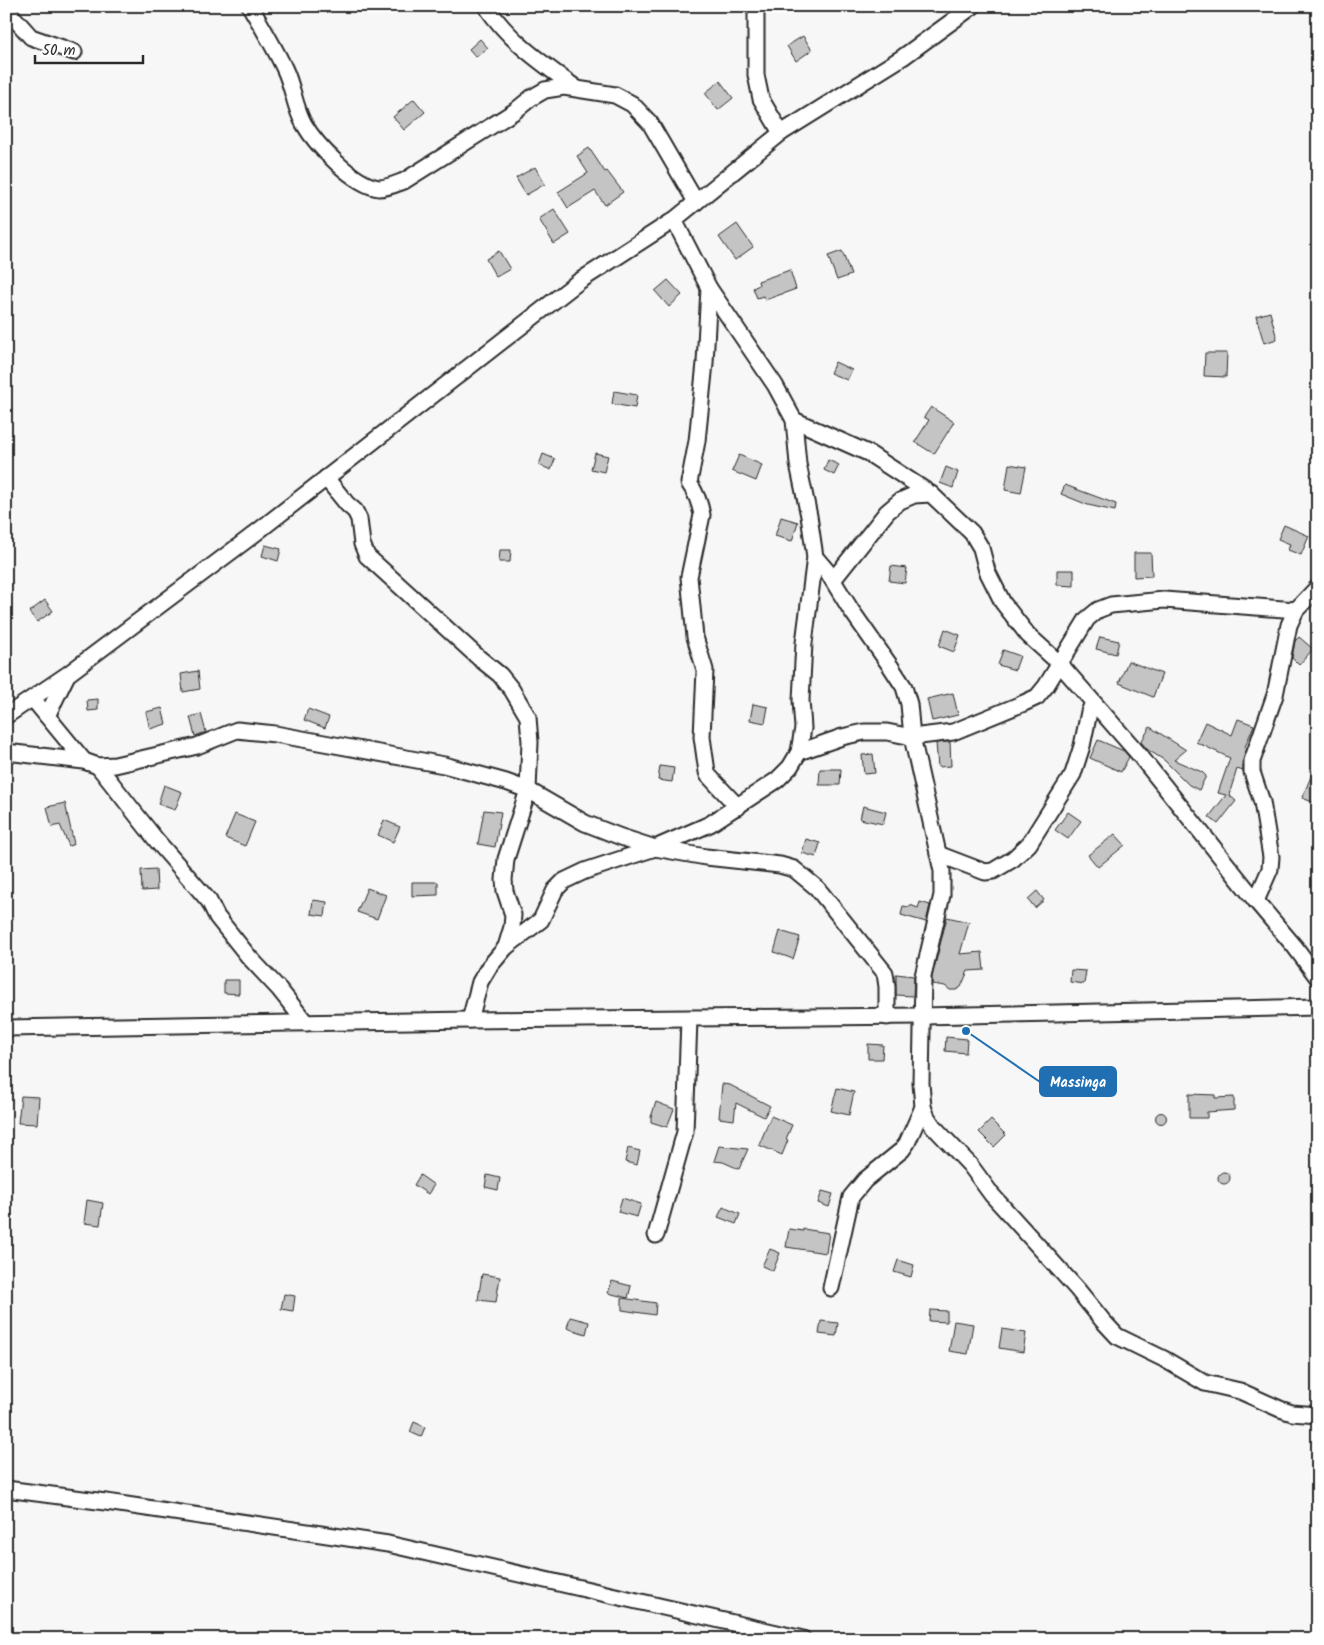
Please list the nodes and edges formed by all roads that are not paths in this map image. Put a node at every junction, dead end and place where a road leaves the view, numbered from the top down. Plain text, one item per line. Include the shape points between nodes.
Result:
1 (250, 6) edge
2 (486, 6) edge
3 (756, 6) edge
4 (974, 6) edge
5 (6, 9) edge
6 (74, 52) dead end
7 (577, 89) junction
8 (781, 133) junction
9 (696, 202) junction
10 (674, 220) junction
11 (710, 288) junction
12 (794, 420) junction
13 (326, 478) junction
14 (931, 494) junction
15 (815, 557) junction
16 (833, 580) junction
17 (1318, 587) edge
18 (1296, 610) junction
19 (1059, 663) junction
20 (68, 674) junction
21 (33, 699) junction
22 (1093, 703) junction
23 (6, 716) edge
24 (47, 716) junction
25 (912, 737) junction
26 (6, 752) edge
27 (799, 752) junction
28 (91, 764) junction
29 (528, 790) junction
30 (738, 807) junction
31 (655, 848) junction
32 (938, 854) junction
33 (1256, 902) junction
34 (506, 947) junction
35 (1318, 978) edge
36 (1318, 1007) edge
37 (922, 1016) junction
38 (887, 1017) junction
39 (689, 1019) junction
40 (470, 1020) junction
41 (306, 1023) junction
42 (6, 1028) edge
43 (923, 1106) junction
44 (656, 1235) dead end
45 (831, 1288) dead end
46 (1318, 1415) edge
47 (6, 1489) edge
48 (804, 1639) edge

1 - 7 street via 286,72 303,123 328,155 361,181 378,188 404,181 545,90
2 - 7 street via 510,38
3 - 8 street via 756,75 761,99
4 - 8 street via 903,56
5 - 6 street via 31,37
7 - 9 street via 615,95 632,104 650,123
8 - 9 street
9 - 10 street
10 - 11 street
10 - 13 street via 578,282
11 - 12 street via 775,385
11 - 30 street via 697,441 689,478 702,516 689,578 695,636 705,670 702,737 707,772
12 - 14 street via 868,453
12 - 15 street via 798,464
13 - 20 street
13 - 29 street via 355,511 367,556 500,675 512,690 528,717
14 - 16 street via 914,495 887,512
14 - 19 street via 972,533 1003,604 1028,635
15 - 16 street
15 - 27 street via 804,643 803,728
16 - 25 street via 904,688
17 - 18 street
18 - 19 street via 1164,600 1111,605 1087,619
18 - 33 street via 1289,625 1275,695 1252,761 1271,857 1270,869
19 - 22 street
19 - 25 street via 1037,697 953,732
20 - 21 street
20 - 24 street
21 - 23 street
21 - 24 street
22 - 32 street via 1073,774 1029,844 1013,859 993,871 984,872
22 - 33 street via 1137,752
24 - 28 street
25 - 27 street via 864,732
25 - 32 street
26 - 28 street
27 - 30 street via 777,780
28 - 29 street via 115,765 197,746 237,730 444,765
28 - 41 street via 209,901 217,917
29 - 31 street via 585,823
29 - 34 street via 506,859 505,891 512,915
30 - 31 street via 710,824
31 - 34 street via 584,870 564,881 555,890 541,920
31 - 38 street via 794,869 817,888 885,973
32 - 37 street via 942,895 923,976
33 - 35 street
34 - 40 street via 480,982
36 - 37 street
37 - 38 street
37 - 43 street
38 - 39 street
39 - 40 street
39 - 44 street via 685,1132
40 - 41 street
41 - 42 street
43 - 45 street via 902,1150 865,1180 851,1197
43 - 46 street via 933,1126 970,1165 992,1196 1117,1336 1205,1383 1240,1391 1286,1411
47 - 48 street via 388,1544

